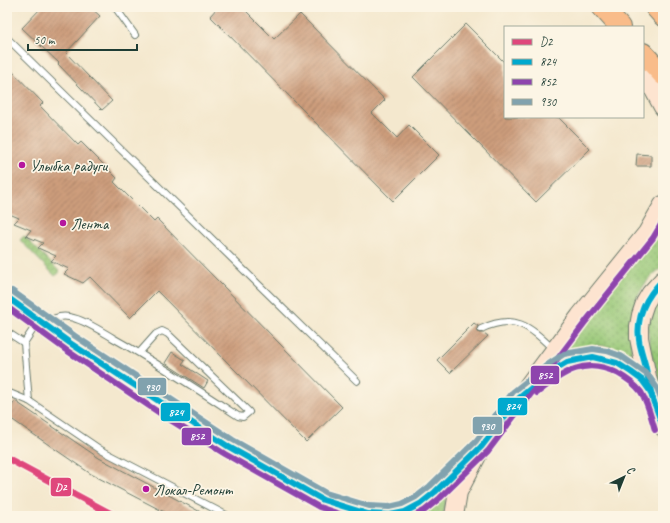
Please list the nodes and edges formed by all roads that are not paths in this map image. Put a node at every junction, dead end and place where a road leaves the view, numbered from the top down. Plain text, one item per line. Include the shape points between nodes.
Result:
1 (115, 7) edge
2 (654, 7) edge
3 (608, 15) edge
4 (663, 16) edge
5 (619, 26) edge
6 (135, 35) dead end
7 (7, 38) edge
8 (644, 54) edge
9 (644, 72) edge
10 (663, 75) edge
11 (663, 107) edge
12 (663, 205) edge
13 (663, 280) edge
14 (7, 297) edge
15 (41, 322) junction
16 (481, 329) dead end
17 (7, 332) edge
18 (24, 343) junction
19 (554, 350) junction
20 (140, 352) junction
21 (357, 381) dead end
22 (650, 391) junction
23 (7, 392) edge
24 (519, 398) junction
25 (29, 402) junction
26 (663, 427) edge
27 (482, 446) junction
28 (228, 516) edge
29 (454, 516) edge

1 - 6 lane
2 - 4 main road
3 - 5 main road
7 - 21 lane
8 - 10 main road
9 - 11 main road
12 - 19 main road via 647,233
13 - 22 main road via 645,303 639,326 639,338
14 - 15 street
15 - 18 lane
15 - 20 lane via 62,316 74,318
15 - 27 street via 229,447 324,500 368,514 390,515 405,512 420,504
16 - 19 lane via 506,322 523,324
17 - 18 lane
18 - 25 lane
19 - 24 main road
20 - 20 lane via 238,416 243,417 250,412 168,334 162,331 156,334
22 - 24 main road via 642,380 617,363 593,357 567,362
22 - 26 main road
23 - 25 lane
24 - 27 main road
25 - 28 lane via 101,450
27 - 29 main road via 458,492

